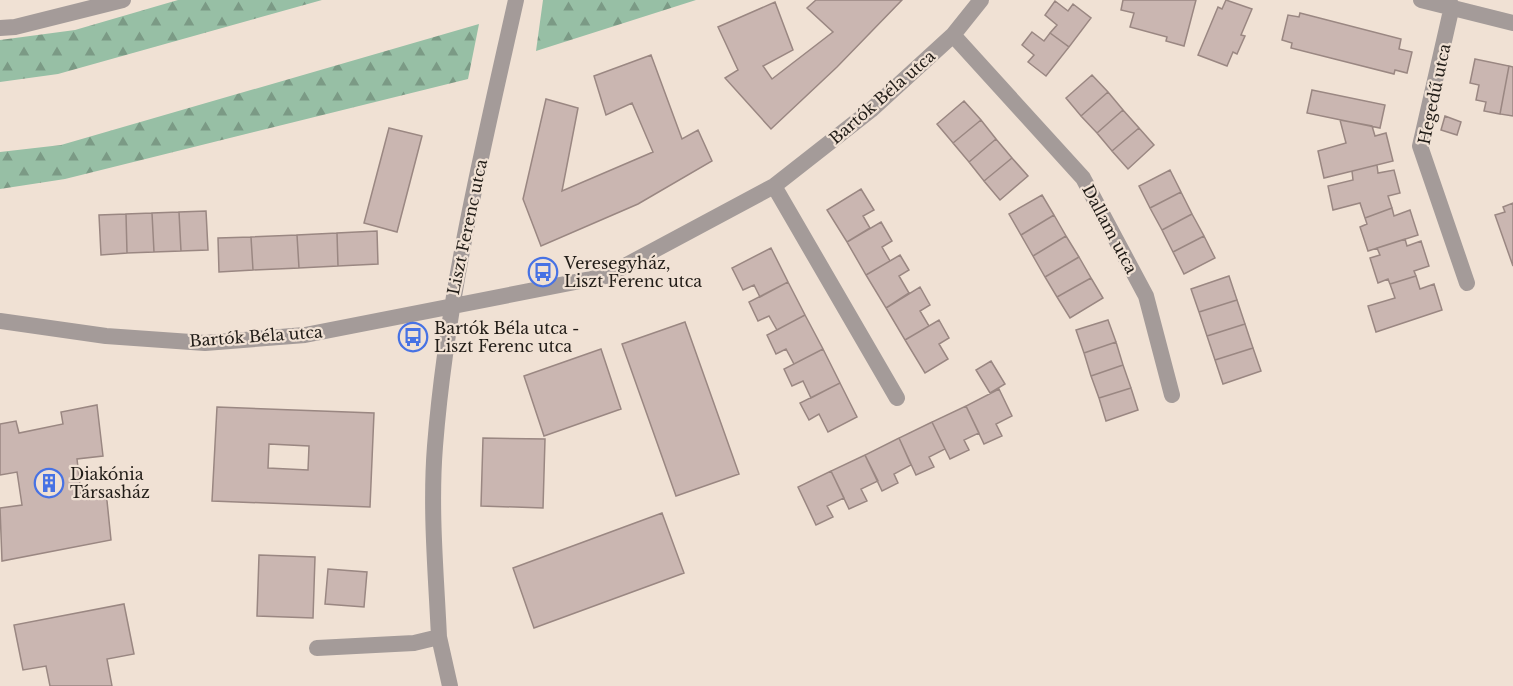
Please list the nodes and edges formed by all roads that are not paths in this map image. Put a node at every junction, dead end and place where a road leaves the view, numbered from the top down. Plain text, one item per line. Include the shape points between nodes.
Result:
1 (123, 0) edge
2 (516, 0) edge
3 (981, 0) edge
4 (1421, 0) edge
5 (1452, 6) junction
6 (1513, 22) edge
7 (0, 28) edge
8 (953, 35) junction
9 (774, 186) junction
10 (1467, 283) dead end
11 (450, 308) junction
12 (0, 321) edge
13 (1172, 395) dead end
14 (897, 398) dead end
15 (439, 637) junction
16 (317, 648) dead end
17 (450, 686) edge

1 - 7 street
2 - 11 street, Liszt Ferenc utca
3 - 8 street, Bartók Béla utca
4 - 5 street
5 - 6 street
5 - 10 street, Hegedű utca via 1420,146
8 - 9 street, Bartók Béla utca via 871,110
8 - 13 street, Dallam utca via 1083,178 1146,296
9 - 11 street, Bartók Béla utca via 606,276
9 - 14 street
11 - 12 street, Bartók Béla utca via 305,335 205,343 106,336
11 - 15 street, Liszt Ferenc utca via 435,447 433,523
15 - 16 street via 414,644
15 - 17 street, Liszt Ferenc utca

